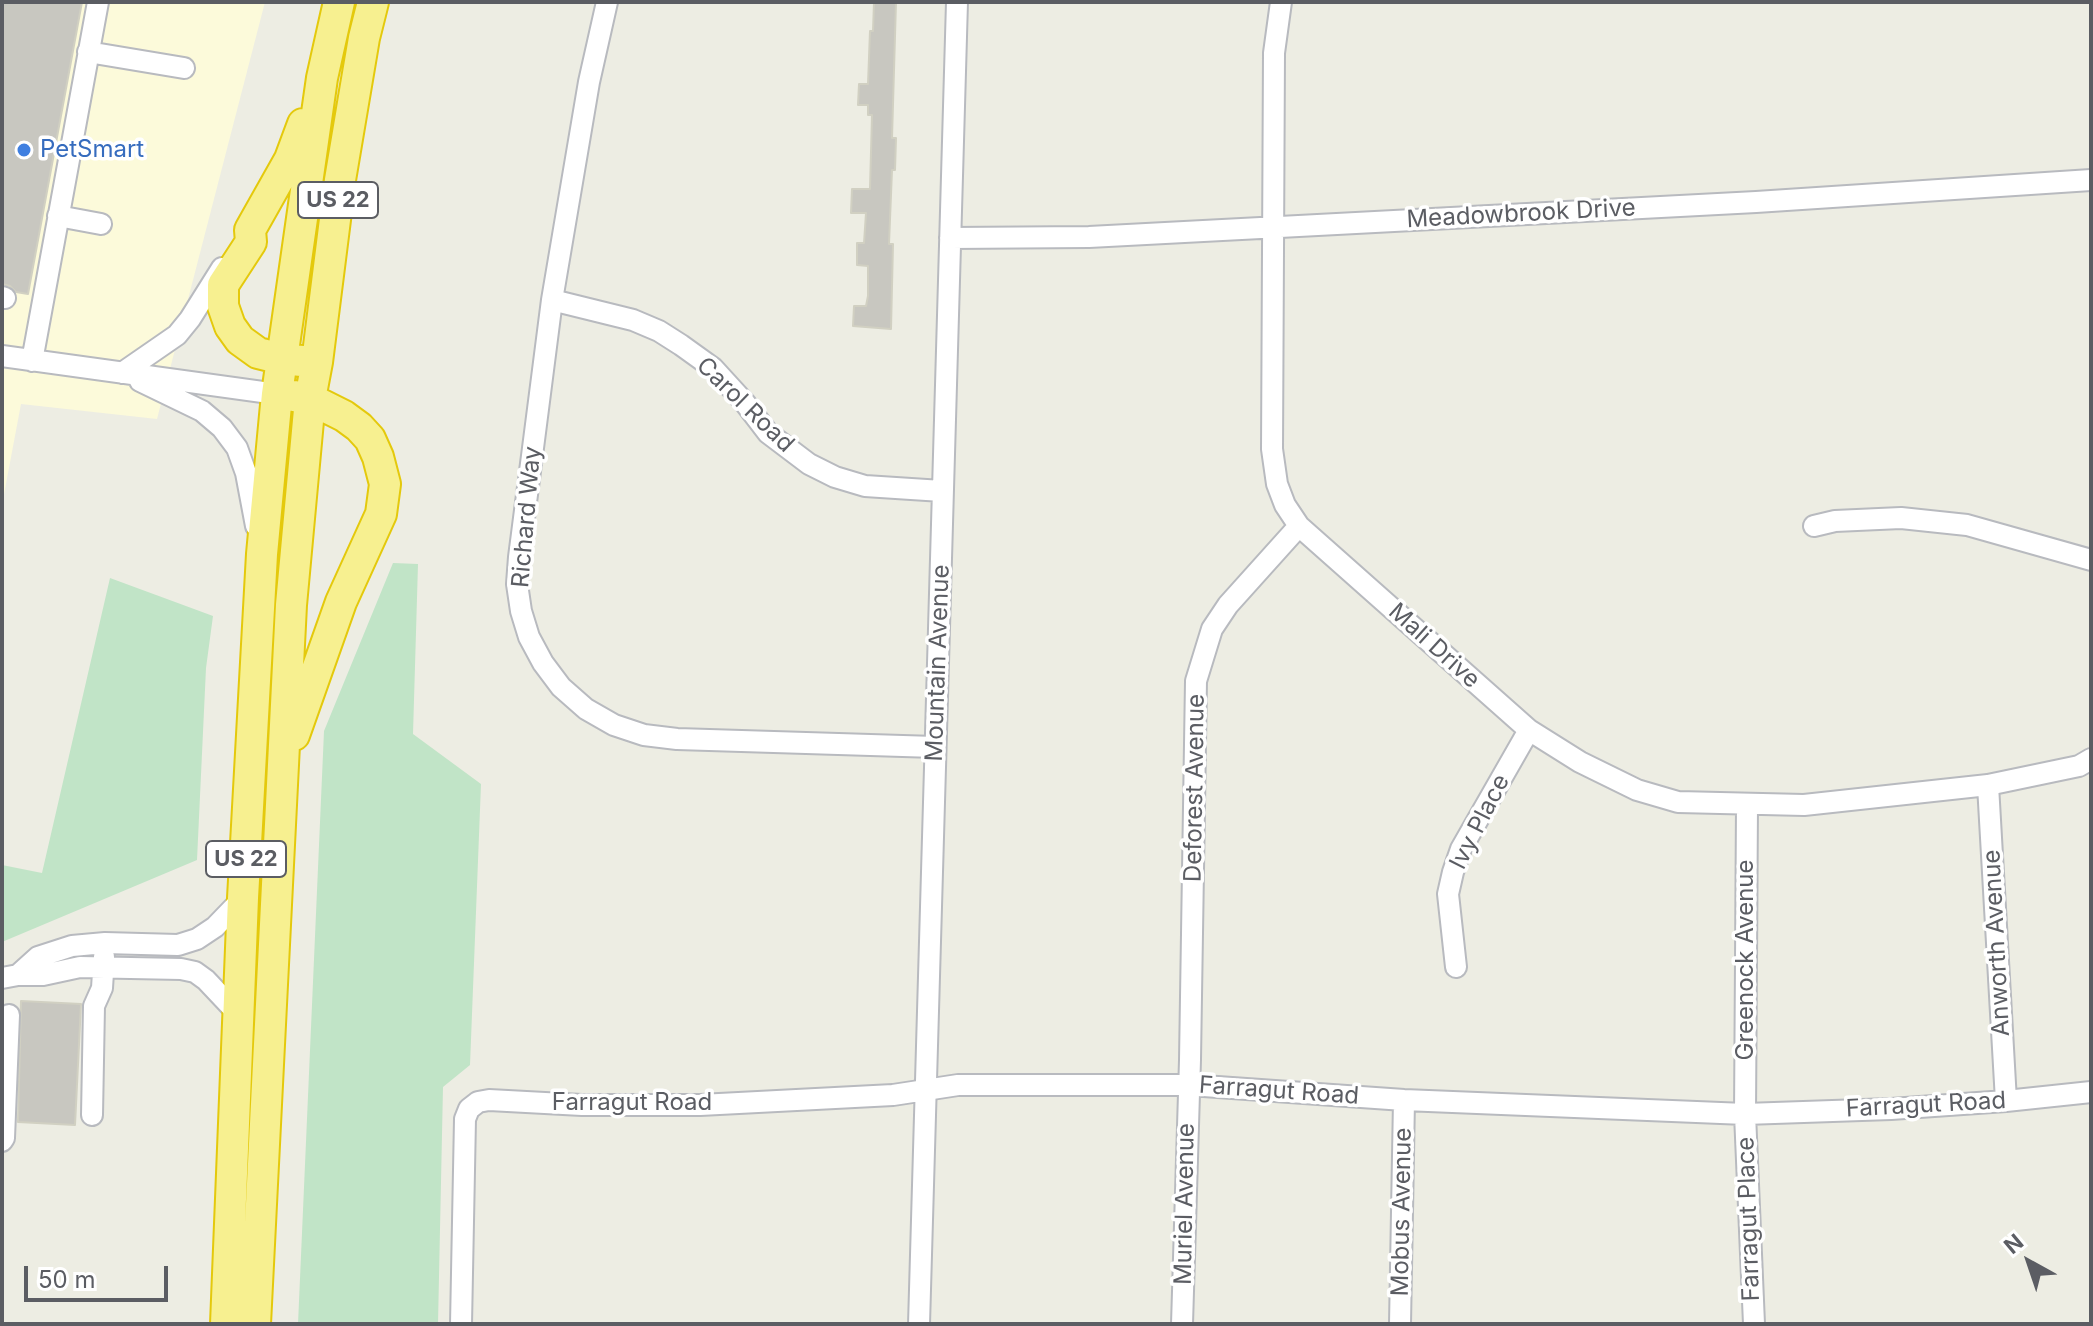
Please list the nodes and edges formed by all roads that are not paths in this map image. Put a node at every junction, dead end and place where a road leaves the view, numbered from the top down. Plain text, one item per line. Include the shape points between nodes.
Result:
1 (98, 2) edge
2 (339, 2) edge
3 (373, 2) edge
4 (607, 2) edge
5 (957, 2) edge
6 (1281, 2) edge
7 (88, 52) junction
8 (184, 68) dead end
9 (322, 78) junction
10 (2091, 180) edge
11 (58, 216) junction
12 (101, 224) dead end
13 (1275, 227) junction
14 (250, 230) junction
15 (950, 238) junction
16 (552, 300) junction
17 (2, 356) edge
18 (282, 359) junction
19 (32, 361) junction
20 (317, 362) junction
21 (122, 373) junction
22 (277, 394) junction
23 (310, 399) junction
24 (942, 491) junction
25 (1299, 526) junction
26 (1814, 526) dead end
27 (262, 554) junction
28 (2091, 560) edge
29 (1529, 730) junction
30 (935, 747) junction
31 (2091, 759) edge
32 (283, 765) junction
33 (1988, 785) junction
34 (1747, 806) junction
35 (243, 898) junction
36 (105, 943) junction
37 (67, 947) junction
38 (103, 967) junction
39 (1456, 967) dead end
40 (71, 968) junction
41 (10, 976) edge
42 (9, 1015) dead end
43 (239, 1015) junction
44 (1189, 1085) junction
45 (925, 1090) junction
46 (2091, 1092) edge
47 (1404, 1100) junction
48 (2006, 1101) junction
49 (1745, 1114) junction
50 (92, 1115) dead end
51 (2, 1141) edge
52 (226, 1324) edge
53 (255, 1324) edge
54 (461, 1324) edge
55 (919, 1324) edge
56 (1182, 1324) edge
57 (1400, 1324) edge
58 (1754, 1324) edge

1 - 7 street
2 - 9 highway, US 22
3 - 20 highway, US 22 via 340,180
4 - 16 street, Richard Way
5 - 15 street, Mountain Avenue
6 - 13 street, Mali Drive via 1274,53
7 - 8 street
7 - 11 street
9 - 14 highway via 290,159
9 - 18 highway, US 22
10 - 13 street, Meadowbrook Drive
11 - 12 street
11 - 19 street
13 - 15 street, Meadowbrook Drive
13 - 25 street, Mali Drive via 1272,449 1277,484
14 - 18 highway via 251,242 223,285 223,306 240,340 258,353
14 - 21 street via 177,335
15 - 24 street, Mountain Avenue
16 - 24 street, Carol Road via 659,331 713,368 787,449 835,477 865,486
16 - 30 street, Richard Way via 517,584 529,637 561,687 586,709 644,735
17 - 19 street
18 - 20 highway
18 - 22 highway, US 22
19 - 21 street
20 - 23 highway, US 22
21 - 22 street
21 - 27 street via 202,411 222,428 246,473
22 - 23 highway
22 - 27 highway, US 22
23 - 32 highway, US 22
23 - 32 highway via 364,433 385,484 381,514 341,602
24 - 30 street, Mountain Avenue
25 - 29 street, Mali Drive
25 - 44 street, Deforest Avenue via 1212,629 1196,681
26 - 28 street via 1901,518 1967,525
27 - 35 highway, US 22
29 - 34 street, Mali Drive via 1637,790 1678,802
29 - 39 street, Ivy Place via 1453,872 1448,894
30 - 45 street, Mountain Avenue
31 - 33 street, Mali Drive
32 - 53 highway, US 22
33 - 34 street, Mali Drive
33 - 48 street, Anworth Avenue
34 - 49 street, Greenock Avenue
35 - 36 street via 197,939 178,945
35 - 43 highway, US 22
36 - 37 street
36 - 38 street
37 - 40 street
37 - 41 street via 38,957
38 - 40 street
38 - 43 street via 195,972
38 - 50 street via 94,1006
40 - 41 street
42 - 51 street
43 - 52 highway, US 22
44 - 45 street, Farragut Road via 958,1085
44 - 47 street, Farragut Road
44 - 56 street, Muriel Avenue
45 - 54 street, Farragut Road via 700,1105 478,1102 465,1119
45 - 55 street, Mountain Avenue
46 - 48 street, Farragut Road
47 - 49 street, Farragut Road
47 - 57 street, Mobus Avenue
48 - 49 street, Farragut Road
49 - 58 street, Farragut Place

